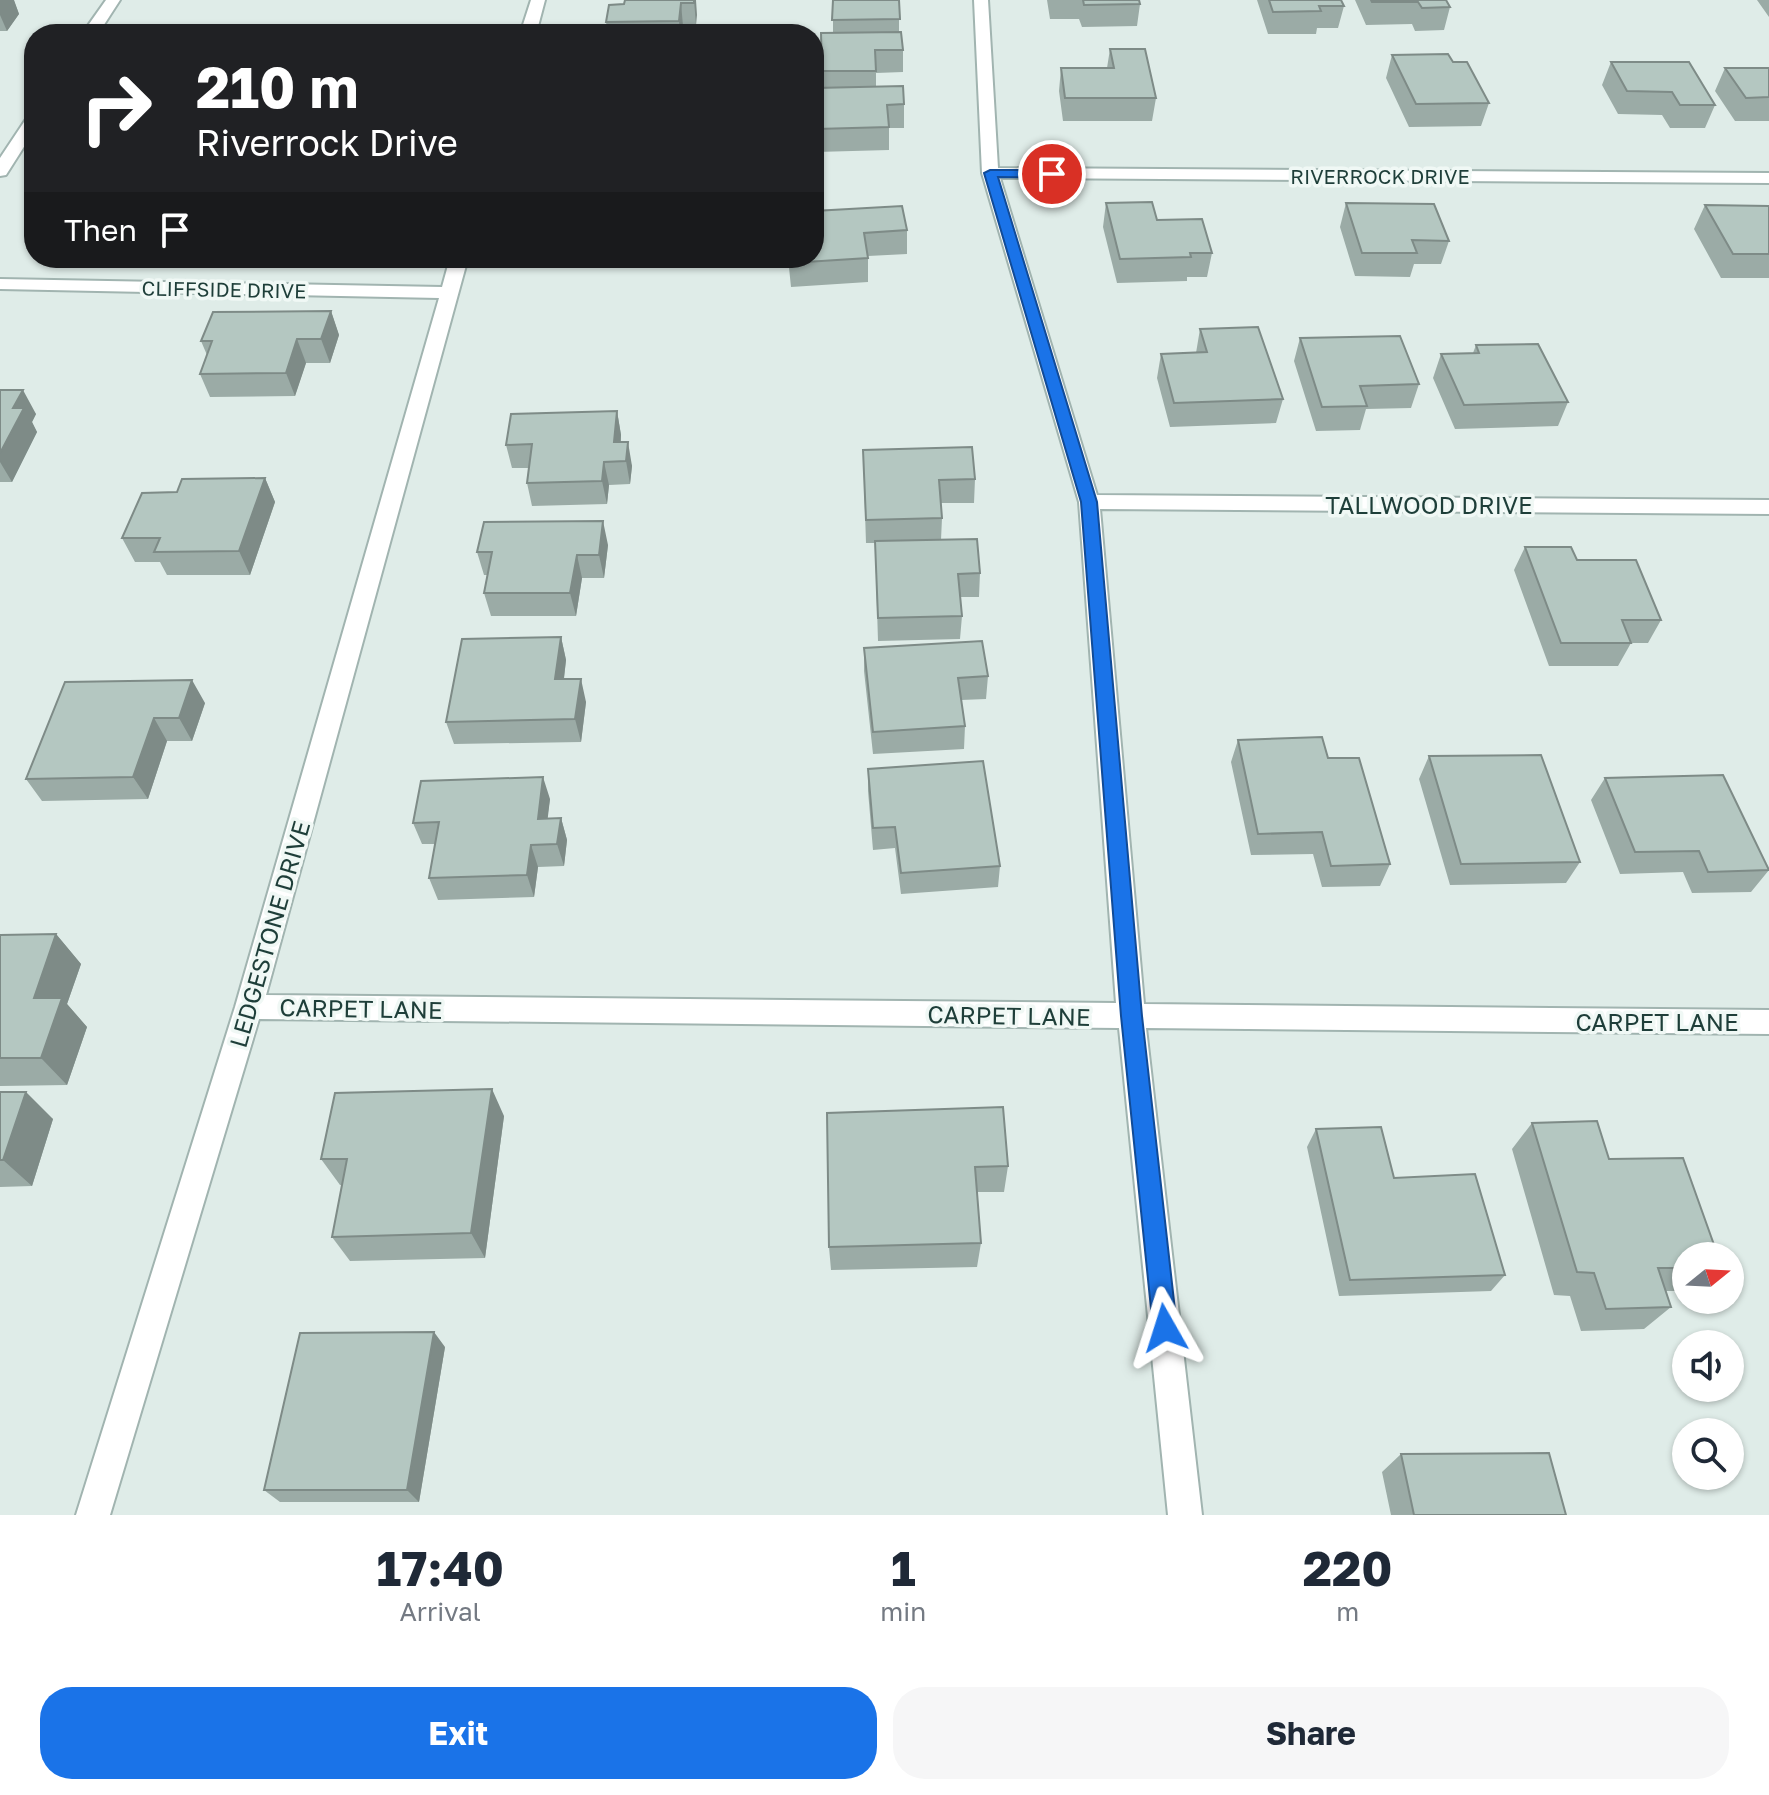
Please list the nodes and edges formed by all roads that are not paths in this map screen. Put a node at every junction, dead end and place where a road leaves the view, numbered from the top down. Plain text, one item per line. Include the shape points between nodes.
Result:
1 (113, 0) edge
2 (538, 0) edge
3 (981, 0) edge
4 (97, 24) edge
5 (531, 24) edge
6 (24, 134) edge
7 (0, 171) edge
8 (990, 173) junction
9 (1769, 178) edge
10 (456, 268) edge
11 (0, 284) edge
12 (448, 293) junction
13 (1089, 502) junction
14 (1769, 507) edge
15 (249, 1007) junction
16 (1131, 1016) junction
17 (1769, 1022) edge
18 (93, 1515) edge
19 (1185, 1515) edge

1 - 4 street
2 - 5 street
3 - 8 street
6 - 7 street
8 - 9 street, RIVERROCK DRIVE
8 - 13 street
10 - 12 street, LEDGESTONE DRIVE
11 - 12 street, CLIFFSIDE DRIVE
12 - 15 street, LEDGESTONE DRIVE
13 - 14 street, TALLWOOD DRIVE
13 - 16 street
15 - 16 street, CARPET LANE
15 - 18 street, LEDGESTONE DRIVE
16 - 17 street, CARPET LANE
16 - 19 street

